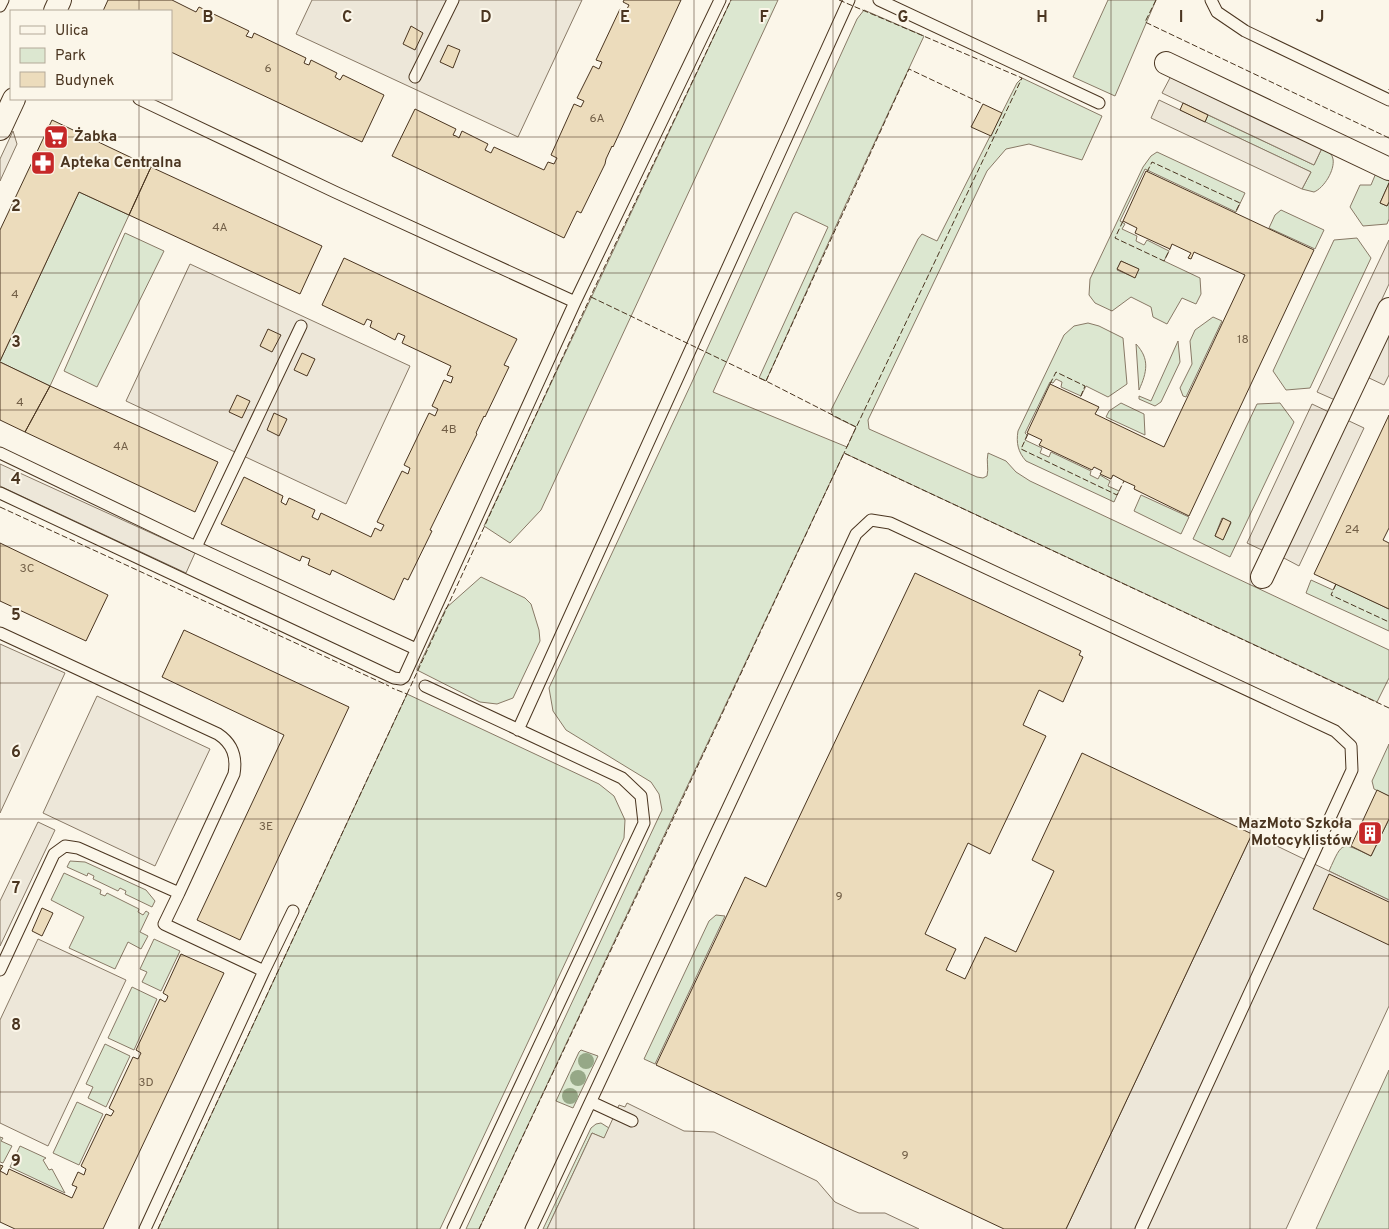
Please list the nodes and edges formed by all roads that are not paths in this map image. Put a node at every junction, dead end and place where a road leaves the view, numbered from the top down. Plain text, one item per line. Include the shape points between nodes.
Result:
1 (3, 0) edge
2 (453, 0) edge
3 (720, 0) edge
4 (849, 0) edge
5 (879, 0) edge
6 (1211, 0) edge
7 (0, 6) edge
8 (1166, 63) dead end
9 (415, 77) dead end
10 (14, 100) edge
11 (141, 100) edge
12 (1389, 100) edge
13 (1099, 103) dead end
14 (0, 129) edge
15 (1389, 168) edge
16 (575, 302) junction
17 (1389, 309) edge
18 (301, 326) dead end
19 (0, 453) edge
20 (0, 493) edge
21 (196, 547) junction
22 (1262, 577) dead end
23 (0, 633) edge
24 (416, 650) junction
25 (425, 686) dead end
26 (518, 730) junction
27 (179, 893) junction
28 (293, 911) dead end
29 (0, 970) edge
30 (264, 971) junction
31 (591, 1102) junction
32 (632, 1121) dead end
33 (145, 1229) edge
34 (453, 1229) edge
35 (531, 1229) edge
36 (1141, 1229) edge

1 - 7 lane
2 - 9 lane
3 - 16 lane
4 - 26 lane
5 - 13 lane
6 - 12 lane via 1218,12 1245,31
8 - 15 street
10 - 14 street
11 - 16 lane
16 - 24 lane
17 - 22 street
18 - 21 lane
19 - 21 lane
20 - 24 lane via 398,680 404,677
21 - 24 lane
23 - 27 lane via 218,734 229,744 236,761 234,774
25 - 26 lane
26 - 34 lane via 622,778 641,796 644,823
27 - 29 lane via 78,848 65,846 54,854
27 - 30 lane via 164,924
28 - 30 lane
30 - 33 lane
31 - 32 lane
31 - 35 lane
31 - 36 lane via 856,534 871,520 890,523 1335,731 1351,746 1352,770

